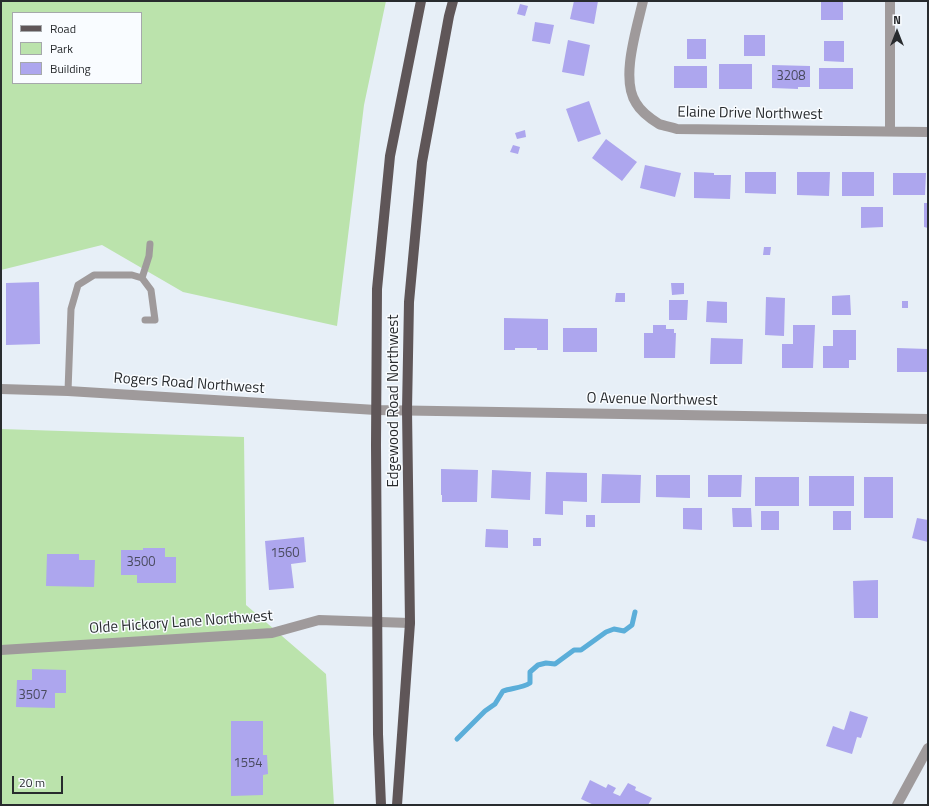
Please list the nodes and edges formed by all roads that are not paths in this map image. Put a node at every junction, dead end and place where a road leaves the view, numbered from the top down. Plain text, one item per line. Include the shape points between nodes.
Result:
1 (421, 1) edge
2 (453, 1) edge
3 (643, 1) edge
4 (890, 1) edge
5 (890, 131) junction
6 (928, 132) edge
7 (150, 244) dead end
8 (142, 278) junction
9 (145, 320) dead end
10 (1, 389) edge
11 (68, 391) junction
12 (376, 410) junction
13 (407, 410) junction
14 (928, 419) edge
15 (378, 622) junction
16 (410, 623) junction
17 (1, 650) edge
18 (928, 748) edge
19 (382, 805) edge
20 (397, 805) edge
21 (897, 805) edge

1 - 12 main road, Edgewood Road Northwest via 390,156 377,289
2 - 13 main road, Edgewood Road Northwest via 422,162 409,302
3 - 5 street, Elaine Drive Northwest via 631,56 630,88 635,103 660,124 677,129
4 - 5 street
5 - 6 street, Elaine Drive Northwest
7 - 8 lane
8 - 9 lane via 151,290 156,320
8 - 11 lane via 132,275 94,275 78,285 71,309
10 - 11 street, Rogers Road Northwest
11 - 12 street, Rogers Road Northwest
12 - 13 street, O Avenue Northwest
12 - 15 main road, Edgewood Road Northwest
13 - 14 street, O Avenue Northwest
13 - 16 main road, Edgewood Road Northwest
15 - 16 street, Olde Hickory Lane Northwest
15 - 17 street, Olde Hickory Lane Northwest via 319,620 272,633
15 - 19 main road, Edgewood Road Northwest via 378,734
16 - 20 main road, Edgewood Road Northwest
18 - 21 street

